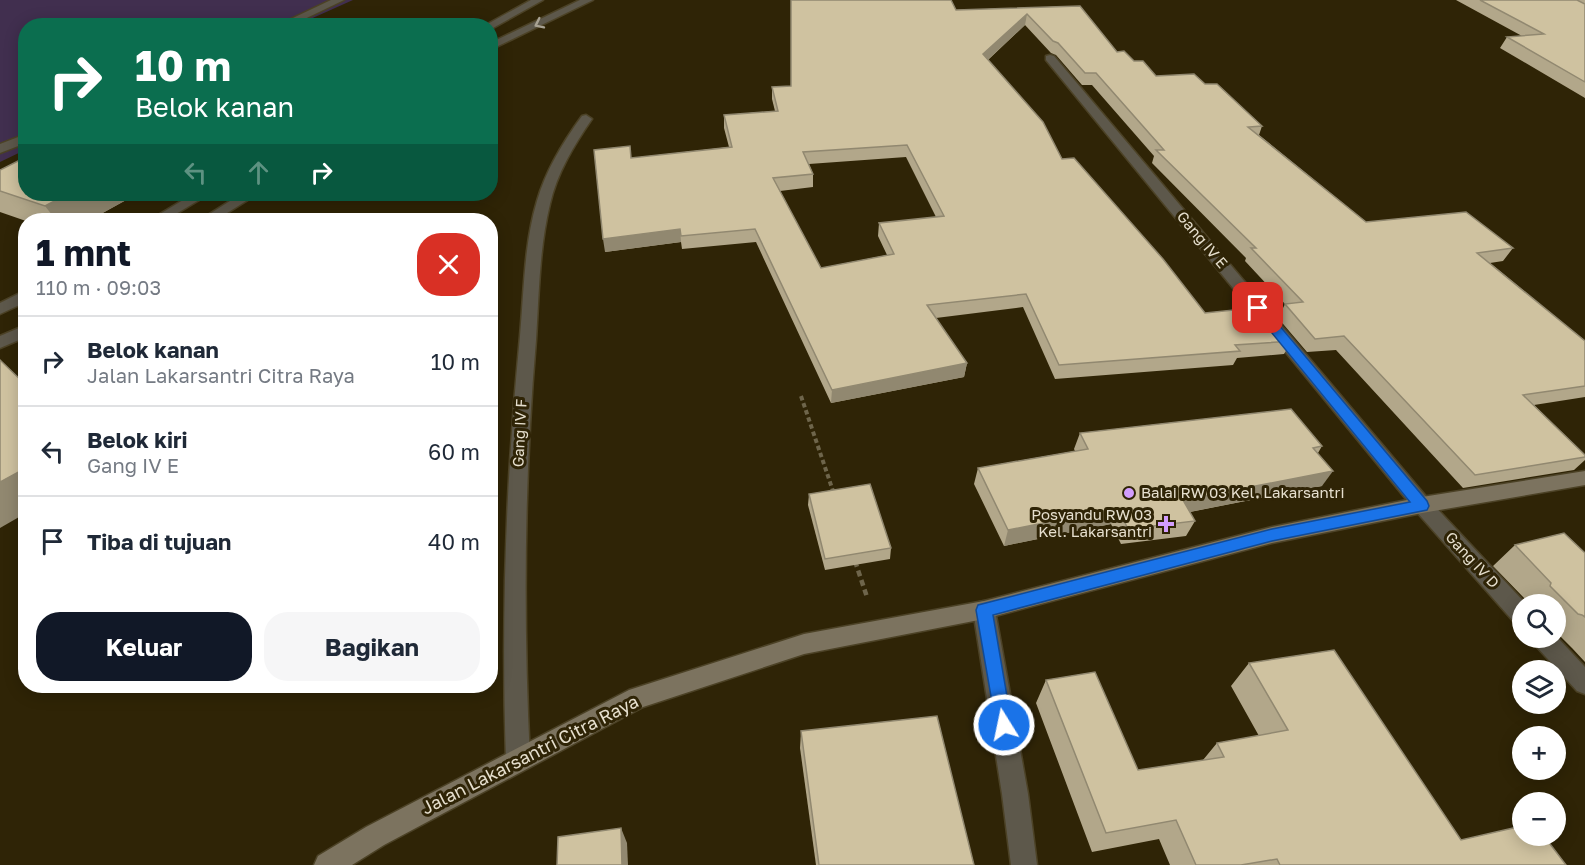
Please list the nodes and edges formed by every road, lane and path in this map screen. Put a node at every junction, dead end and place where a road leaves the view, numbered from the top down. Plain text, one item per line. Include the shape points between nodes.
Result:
1 (339, 0) edge
2 (538, 0) edge
3 (588, 0) edge
4 (555, 3) dead end
5 (572, 8) junction
6 (299, 18) edge
7 (498, 21) edge
8 (498, 43) edge
9 (1050, 58) dead end
10 (586, 119) dead end
11 (18, 141) edge
12 (0, 149) edge
13 (190, 201) edge
14 (238, 201) edge
15 (169, 213) edge
16 (219, 213) edge
17 (18, 300) edge
18 (0, 309) edge
19 (18, 334) edge
20 (0, 343) edge
21 (801, 396) dead end
22 (1585, 478) edge
23 (834, 496) edge
24 (1422, 506) junction
25 (852, 551) edge
26 (1512, 604) edge
27 (984, 610) junction
28 (878, 629) junction
29 (1552, 648) edge
30 (1585, 683) edge
31 (518, 759) junction
32 (327, 865) edge
33 (1024, 865) edge

1 - 6 street
2 - 7 street
3 - 5 street
4 - 5 street
5 -> 8 street
9 - 24 street, Gang IV E
10 - 31 street, Gang IV F via 575,133 544,202 538,233 520,415 514,555 513,671
11 - 12 street
13 - 15 street
14 - 16 street
17 - 18 street
19 - 20 street
21 - 23 path
22 - 24 street, Jalan Lakarsantri Citra Raya
24 - 26 street, Gang IV D
24 - 27 street, Jalan Lakarsantri Citra Raya via 1272,535
25 - 28 path
27 - 28 street, Jalan Lakarsantri Citra Raya
27 - 33 street
28 - 31 street, Jalan Lakarsantri Citra Raya via 804,644 637,698
29 - 30 street
31 - 32 street, Jalan Lakarsantri Citra Raya

